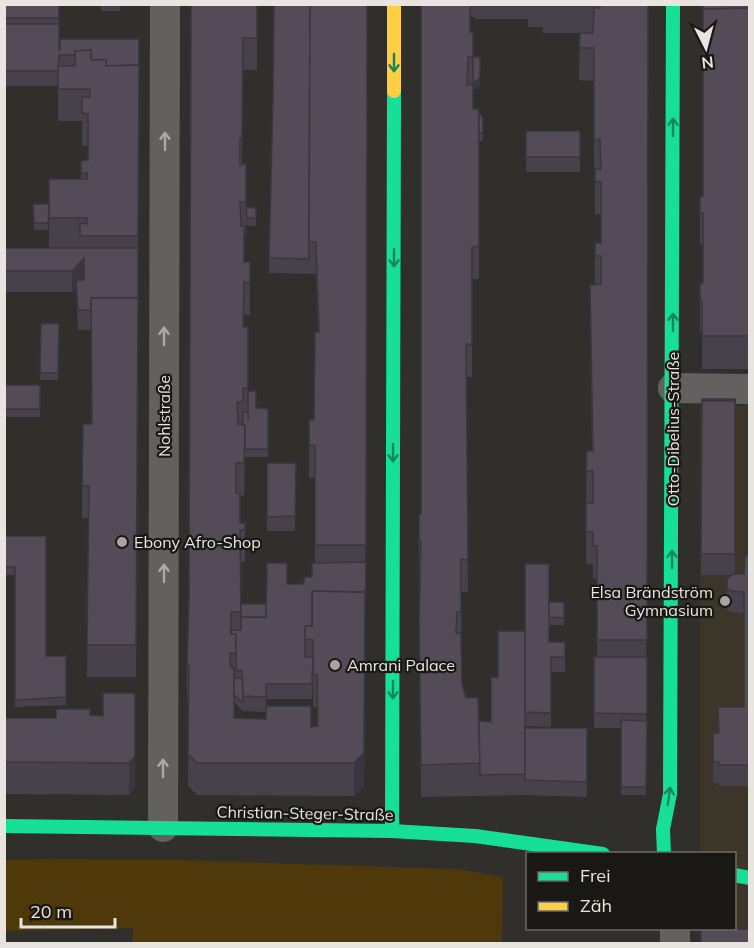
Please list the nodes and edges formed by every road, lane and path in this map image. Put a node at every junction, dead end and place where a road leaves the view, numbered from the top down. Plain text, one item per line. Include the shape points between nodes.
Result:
1 (165, 4) edge
2 (394, 4) edge
3 (673, 4) edge
4 (674, 388) junction
5 (750, 389) edge
6 (4, 826) edge
7 (163, 827) junction
8 (392, 831) junction
9 (589, 852) edge
10 (664, 852) edge

7 -> 1 street, Nohlstraße
2 -> 8 street
4 -> 3 street, Otto-Dibelius-Straße
4 - 5 street
10 -> 4 street, Otto-Dibelius-Straße via 663,829 670,794
6 - 7 street, Christian-Steger-Straße
7 - 8 street, Christian-Steger-Straße
8 - 9 street, Christian-Steger-Straße via 475,836

